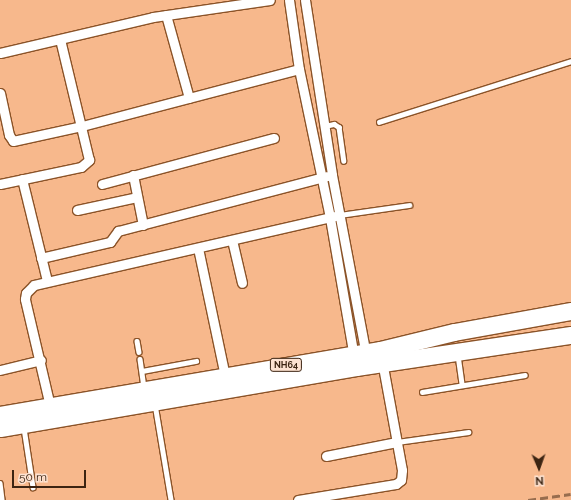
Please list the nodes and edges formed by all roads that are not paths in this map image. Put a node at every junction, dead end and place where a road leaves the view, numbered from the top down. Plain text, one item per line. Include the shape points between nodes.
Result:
1 (270, 0) edge
2 (289, 0) edge
3 (305, 0) edge
4 (166, 15) junction
5 (60, 39) junction
6 (0, 53) edge
7 (571, 61) edge
8 (299, 69) junction
9 (0, 93) edge
10 (189, 98) junction
11 (379, 122) dead end
12 (82, 126) junction
13 (324, 126) junction
14 (274, 138) dead end
15 (344, 161) dead end
16 (133, 175) junction
17 (332, 175) junction
18 (322, 178) junction
19 (22, 179) junction
20 (0, 184) edge
21 (102, 184) dead end
22 (137, 197) junction
23 (409, 205) dead end
24 (77, 210) dead end
25 (334, 217) junction
26 (143, 225) junction
27 (232, 240) junction
28 (198, 248) junction
29 (41, 258) junction
30 (47, 282) junction
31 (242, 283) dead end
32 (571, 311) edge
33 (571, 322) edge
34 (571, 335) edge
35 (137, 341) dead end
36 (456, 341) junction
37 (139, 352) dead end
38 (367, 358) junction
39 (140, 359) dead end
40 (41, 360) junction
41 (196, 362) dead end
42 (1, 368) edge
43 (142, 371) junction
44 (525, 375) dead end
45 (225, 376) junction
46 (462, 385) junction
47 (422, 392) dead end
48 (151, 393) junction
49 (50, 406) junction
50 (0, 415) edge
51 (23, 424) junction
52 (0, 428) edge
53 (468, 432) dead end
54 (397, 442) junction
55 (326, 456) dead end
56 (0, 483) edge
57 (33, 487) dead end
58 (2, 500) edge
59 (171, 500) edge
60 (298, 500) edge

1 - 4 street
2 - 8 street
3 - 13 street
4 - 5 street
4 - 10 street
5 - 6 street
5 - 12 street
7 - 11 lane
8 - 10 street
8 - 18 street
9 - 12 street via 9,135 13,141
10 - 12 street
12 - 19 street via 90,155 86,164
13 - 15 lane via 334,124 339,127
13 - 17 street
14 - 16 street
16 - 21 street
16 - 22 street
17 - 18 street
17 - 25 street
18 - 25 street
18 - 26 street
19 - 20 street
19 - 29 street
22 - 24 street
22 - 26 street
23 - 25 lane
25 - 27 street
25 - 38 street
26 - 29 street via 118,231 110,242
27 - 28 street
27 - 31 street
28 - 30 street
28 - 45 street
29 - 30 street
30 - 40 street via 30,288 25,298
32 - 36 highway, NH64
33 - 36 highway
34 - 36 highway, NH64
35 - 37 lane
36 - 38 highway, NH64
36 - 46 lane
38 - 45 highway, NH64
38 - 48 highway, NH64
38 - 54 street
39 - 43 lane
40 - 42 street
40 - 49 street
41 - 43 lane
43 - 48 lane
44 - 46 lane
45 - 48 highway, NH64
46 - 47 lane
48 - 49 highway, NH64
48 - 51 highway, NH64
48 - 59 lane
49 - 50 highway, NH64
51 - 52 highway, NH64
51 - 57 lane
53 - 54 lane
54 - 55 street
54 - 60 street via 402,470 401,480 396,484
56 - 58 lane

